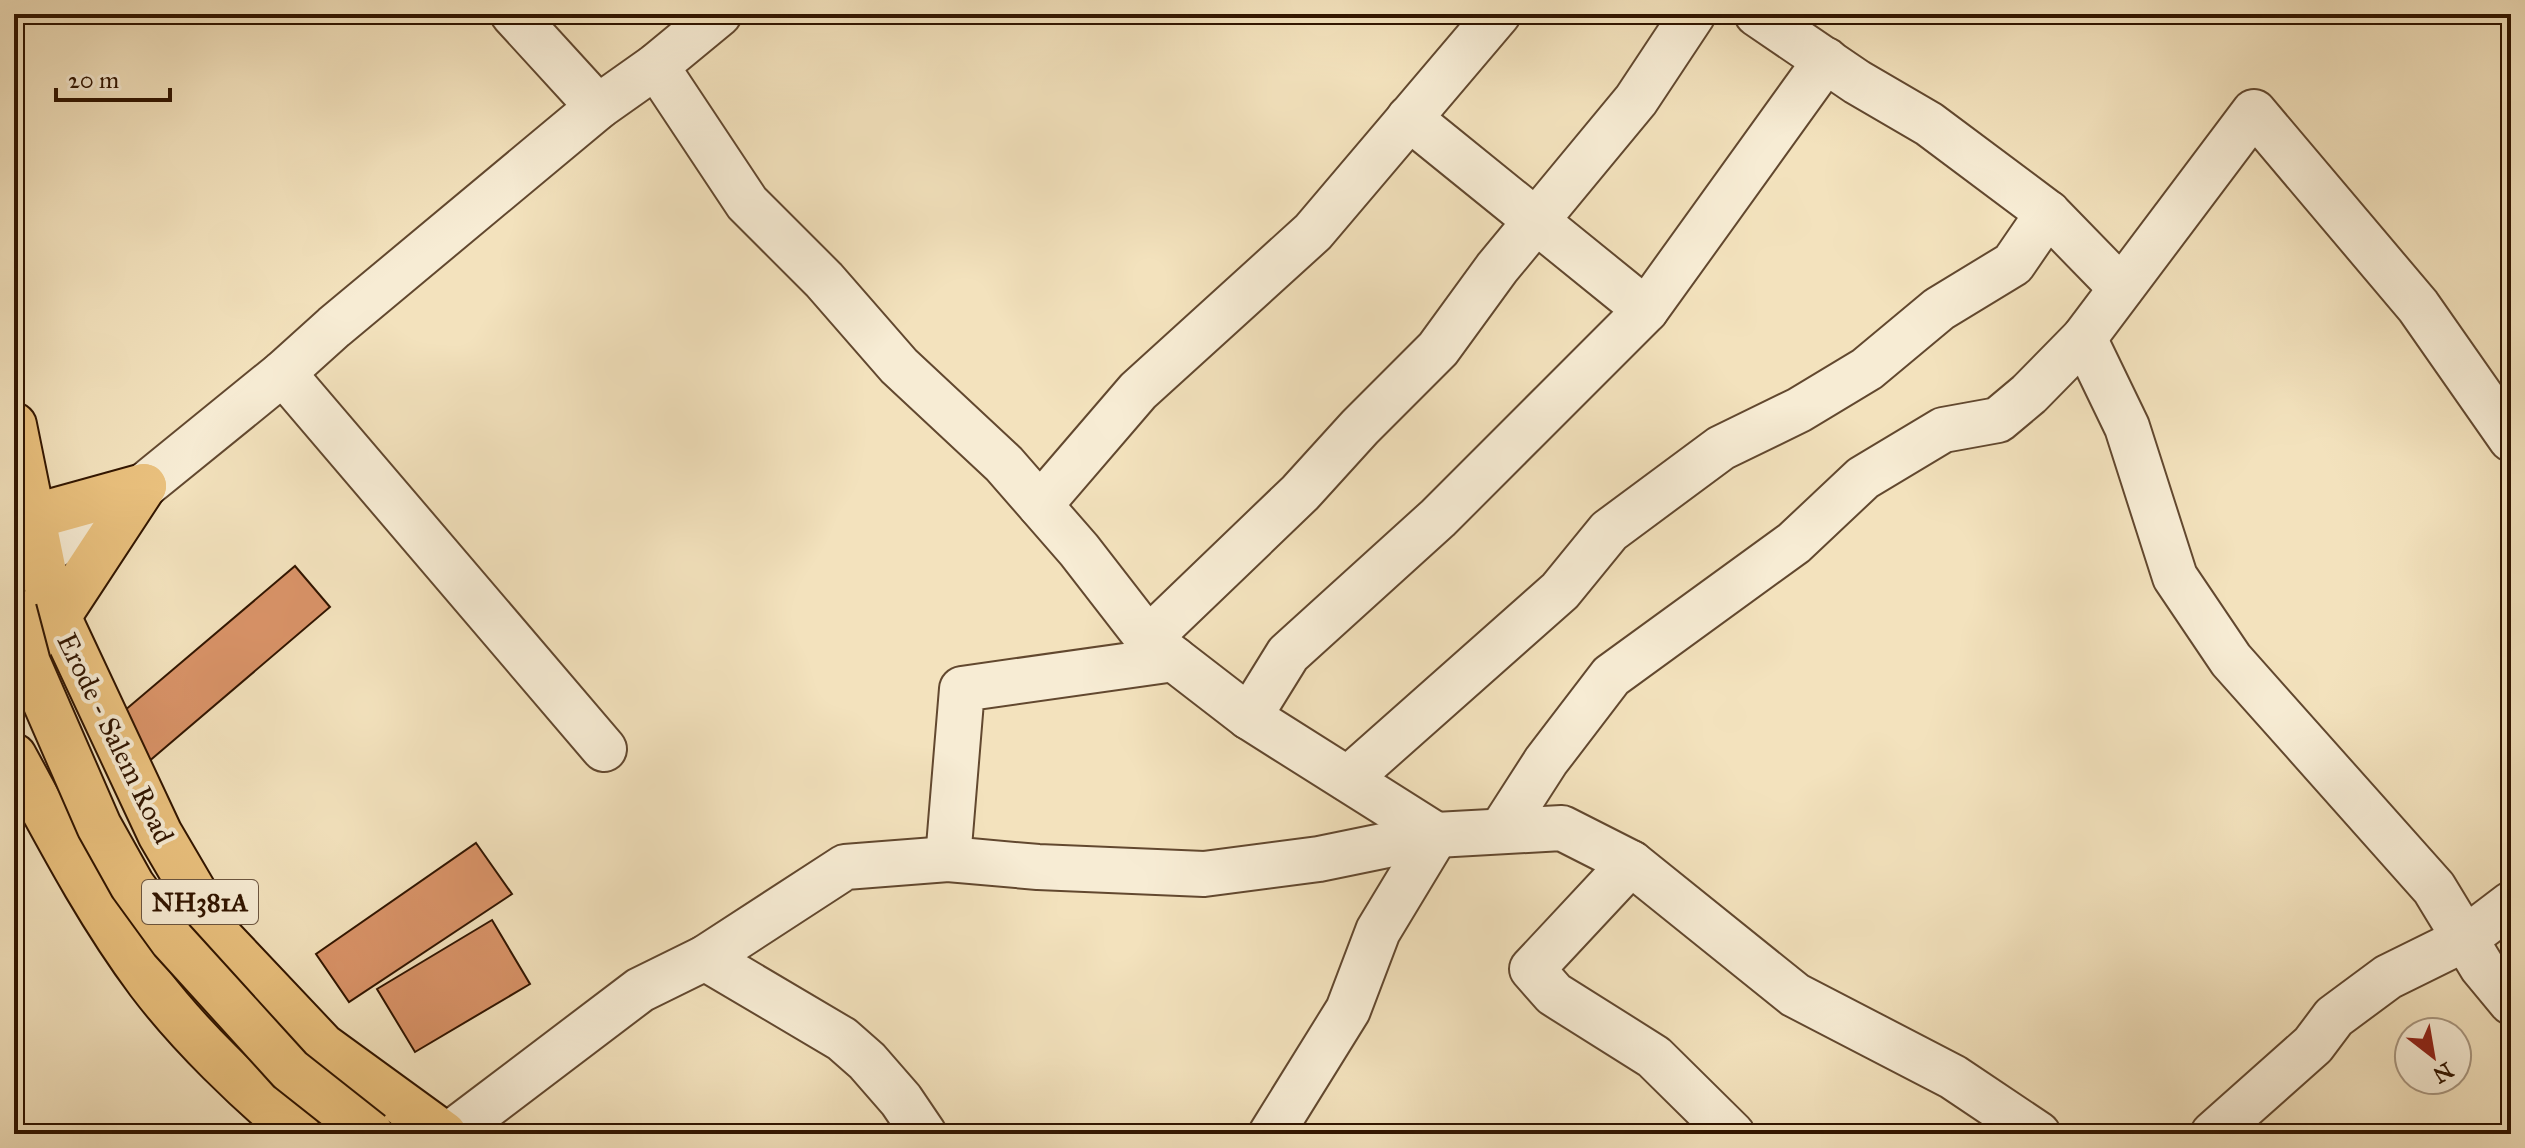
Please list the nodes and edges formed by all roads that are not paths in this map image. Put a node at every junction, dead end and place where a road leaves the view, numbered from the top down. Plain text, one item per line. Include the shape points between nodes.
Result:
1 (513, 14) edge
2 (719, 14) edge
3 (1498, 14) edge
4 (1693, 14) edge
5 (1757, 14) edge
6 (1826, 60) junction
7 (656, 66) junction
8 (598, 107) junction
9 (1409, 118) junction
10 (2048, 213) junction
11 (1536, 219) junction
12 (2121, 288) junction
13 (1646, 310) junction
14 (2084, 338) junction
15 (283, 373) junction
16 (14, 425) edge
17 (2511, 439) edge
18 (144, 486) junction
19 (1040, 505) junction
20 (29, 535) edge
21 (14, 610) edge
22 (58, 617) junction
23 (1161, 649) junction
24 (14, 659) edge
25 (1249, 717) junction
26 (604, 749) dead end
27 (14, 756) edge
28 (1348, 779) junction
29 (1501, 831) junction
30 (1436, 835) junction
31 (948, 859) junction
32 (1631, 863) junction
33 (2511, 904) edge
34 (2465, 939) junction
35 (705, 958) junction
36 (2511, 1002) edge
37 (299, 1134) edge
38 (371, 1134) edge
39 (444, 1134) edge
40 (450, 1134) edge
41 (924, 1134) edge
42 (1271, 1134) edge
43 (1732, 1134) edge
44 (2038, 1134) edge
45 (2213, 1134) edge

1 - 8 street
2 - 7 street
3 - 9 street
4 - 11 street via 1636,100
5 - 6 street
6 - 10 street via 1929,124
6 - 13 street
7 - 8 street
7 - 19 street via 747,203 899,366
8 - 15 street
9 - 11 street
9 - 19 street via 1313,232 1138,391
10 - 12 street
10 - 28 street via 2013,264 1939,309 1867,369 1721,448 1609,531 1560,591
11 - 13 street
11 - 23 street via 1438,349 1360,427
12 - 14 street
12 - 17 street via 2254,112 2418,306
13 - 25 street via 1427,528 1288,654
14 - 29 street via 1998,420 1943,430 1863,478 1794,543 1611,676
14 - 34 street via 2127,427 2175,577 2231,660 2434,888
15 - 18 street
15 - 26 street
16 - 20 main road, Erode - Salem Road / NH381A
18 - 20 main road
18 - 22 main road
19 - 23 street
20 - 22 main road, Erode - Salem Road / NH381A
21 - 38 main road, bridge via 28,663 99,826 132,885 172,940 290,1070
22 - 24 main road
22 - 39 main road, Erode - Salem Road / NH381A via 160,834 221,938 323,1046
23 - 25 street
23 - 31 street via 962,689
25 - 28 street
27 - 37 main road, NH381A via 84,884 150,982 225,1067
28 - 30 street
29 - 30 street
29 - 32 street via 1562,828
30 - 31 street via 1319,859 1204,874
30 - 42 street via 1378,931 1348,1010
31 - 35 street via 845,867
32 - 43 street via 1532,969 1554,994 1654,1057
32 - 44 street via 1795,995 1953,1077
33 - 34 street
34 - 36 street
34 - 45 street via 2388,977 2334,1017 2313,1045
35 - 40 street via 640,990
35 - 41 street via 842,1039 901,1100

